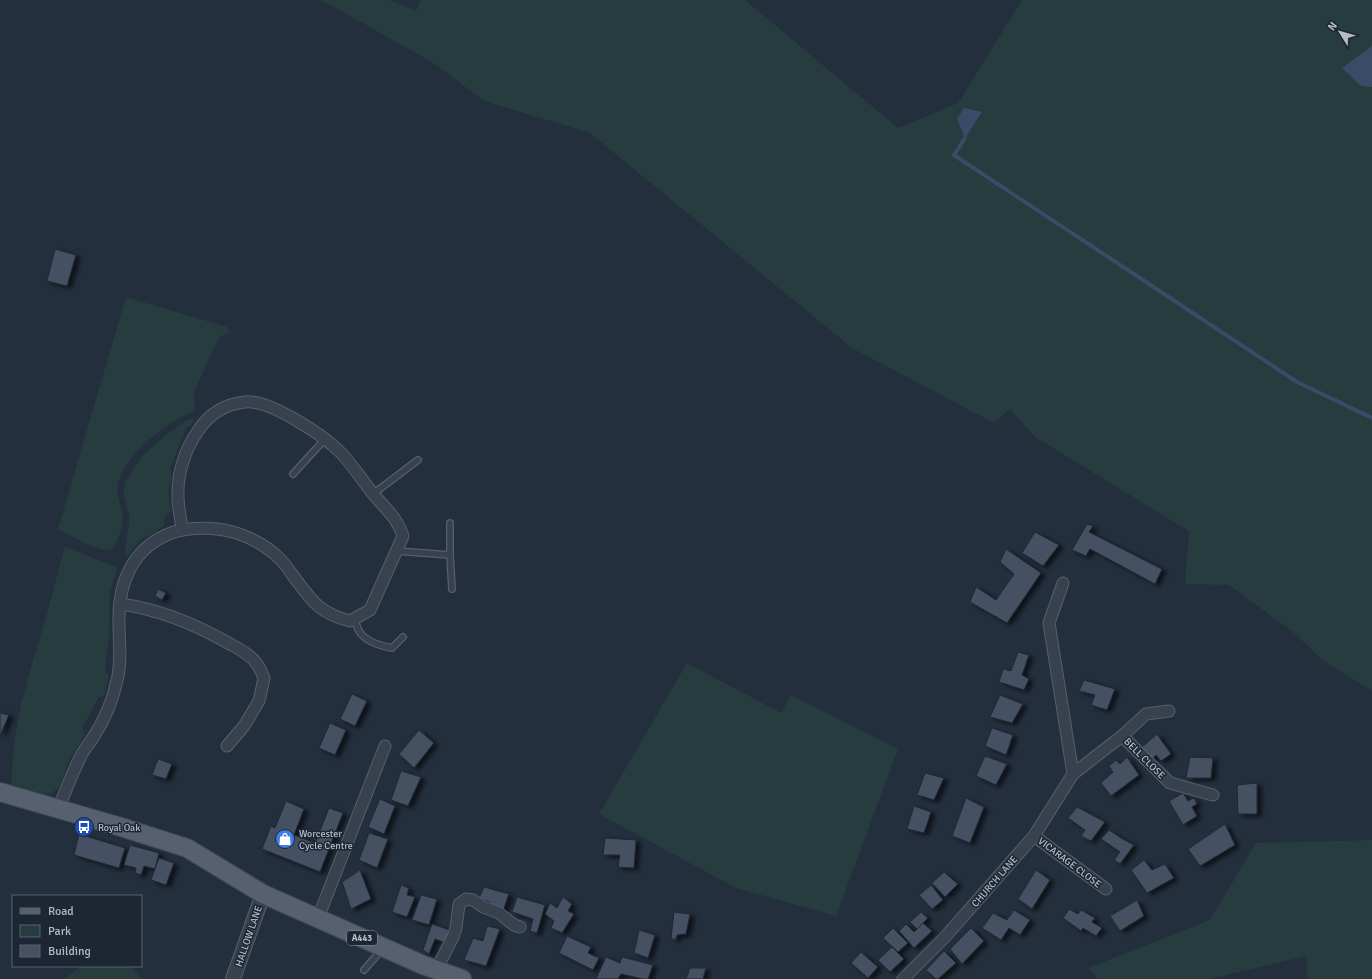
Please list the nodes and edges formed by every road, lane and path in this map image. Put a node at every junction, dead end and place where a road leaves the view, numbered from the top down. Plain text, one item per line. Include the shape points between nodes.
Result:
1 (325, 439) junction
2 (418, 460) dead end
3 (293, 474) dead end
4 (373, 494) junction
5 (450, 523) dead end
6 (182, 530) junction
7 (396, 550) junction
8 (450, 555) junction
9 (1063, 584) dead end
10 (452, 589) dead end
11 (120, 604) junction
12 (354, 619) junction
13 (404, 637) dead end
14 (1169, 711) dead end
15 (1122, 736) junction
16 (227, 746) dead end
17 (385, 746) dead end
18 (1073, 774) junction
19 (0, 792) edge
20 (1213, 795) dead end
21 (58, 809) junction
22 (1034, 836) junction
23 (1106, 889) dead end
24 (263, 894) junction
25 (318, 918) junction
26 (520, 927) dead end
27 (381, 946) junction
28 (364, 970) dead end
29 (436, 970) junction
30 (233, 979) edge
31 (462, 979) edge
32 (903, 979) edge

1 - 3 lane
1 - 4 street via 340,452
1 - 6 street via 303,423 259,404 246,401 218,410 205,421 193,438 185,457 178,496
2 - 4 lane
4 - 7 street via 400,526 403,536
5 - 8 lane
6 - 11 street via 159,538 145,548 126,575
6 - 12 street via 219,529 241,534 261,544 280,559 307,596 321,609 336,618 350,621
7 - 8 lane
7 - 12 street via 370,610
8 - 10 lane
9 - 18 street via 1049,623
11 - 16 street via 140,606 188,622 240,650 256,663 264,678 259,701 244,726
11 - 21 street via 118,679 105,716 81,755
12 - 13 lane via 358,631 373,642 392,648
14 - 15 street, CHURCH LANE via 1146,714
15 - 18 street, CHURCH LANE
15 - 20 street, BELL CLOSE via 1170,784
17 - 25 street
18 - 22 street, CHURCH LANE
19 - 21 main road, A443
21 - 24 main road, A443 via 187,848
22 - 23 street, VICARAGE CLOSE
22 - 32 street, CHURCH LANE via 944,938
24 - 25 main road, A443
24 - 30 street, HALLOW LANE
25 - 27 main road, A443
26 - 29 street via 466,898 459,904 453,937
27 - 28 lane via 378,954
27 - 29 main road, A443
29 - 31 main road, A443

